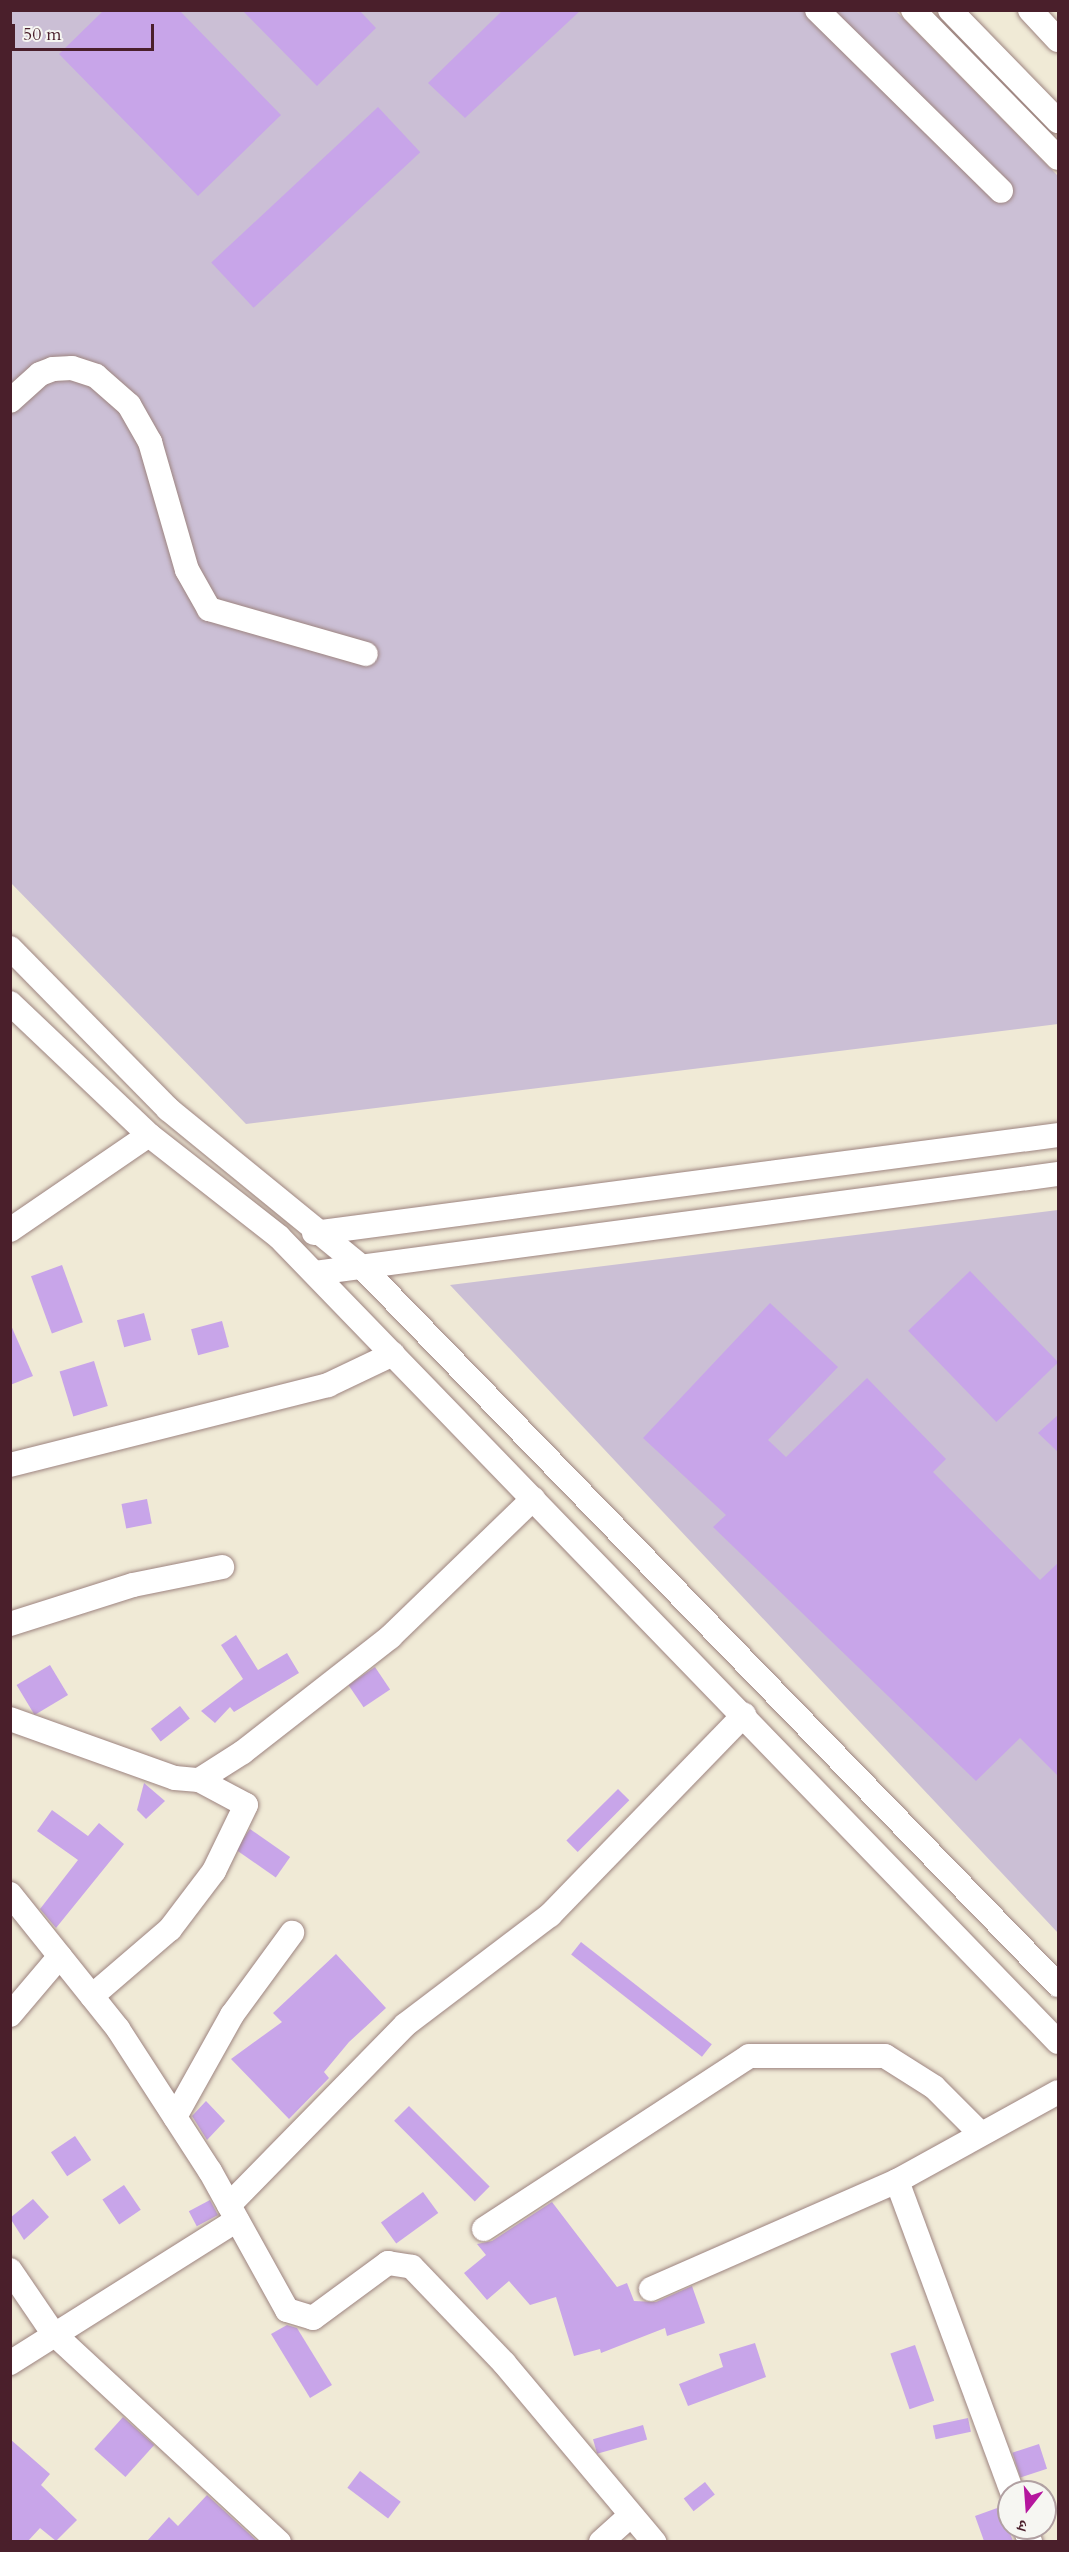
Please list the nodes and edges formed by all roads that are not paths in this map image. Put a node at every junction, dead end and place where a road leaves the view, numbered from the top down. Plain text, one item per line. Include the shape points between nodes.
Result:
1 (817, 10) edge
2 (914, 10) edge
3 (950, 10) edge
4 (1030, 10) edge
5 (1059, 40) edge
6 (1059, 121) edge
7 (1059, 158) edge
8 (1001, 191) dead end
9 (10, 401) edge
10 (366, 654) dead end
11 (10, 948) edge
12 (10, 1003) edge
13 (149, 1135) junction
14 (1059, 1135) edge
15 (1059, 1174) edge
16 (10, 1230) edge
17 (324, 1232) junction
18 (279, 1236) junction
19 (362, 1266) junction
20 (315, 1273) junction
21 (393, 1354) junction
22 (10, 1465) edge
23 (533, 1499) junction
24 (222, 1567) dead end
25 (10, 1624) edge
26 (744, 1715) junction
27 (10, 1719) edge
28 (199, 1780) junction
29 (10, 1894) edge
30 (292, 1933) dead end
31 (60, 1956) junction
32 (1059, 1985) edge
33 (92, 1996) junction
34 (10, 2015) edge
35 (1059, 2042) edge
36 (1059, 2092) edge
37 (175, 2117) junction
38 (980, 2133) junction
39 (897, 2181) junction
40 (233, 2212) junction
41 (484, 2229) dead end
42 (10, 2270) edge
43 (651, 2289) dead end
44 (53, 2333) junction
45 (10, 2363) edge
46 (1008, 2480) edge
47 (631, 2515) junction
48 (279, 2541) edge
49 (601, 2541) edge
50 (654, 2541) edge

1 - 8 street
2 - 7 street
3 - 6 street
4 - 5 street
9 - 10 street via 40,374 53,369 72,368 96,376 129,405 150,442 187,570 209,609
11 - 17 street via 168,1109
12 - 13 street
13 - 16 street
13 - 18 street
14 - 17 street
15 - 19 street
17 - 18 street
17 - 19 street
18 - 20 street
19 - 20 street
19 - 32 street
20 - 21 street
21 - 22 street via 328,1384
21 - 23 street
23 - 26 street
23 - 28 street via 390,1637 243,1752
24 - 25 street via 133,1586
26 - 35 street
26 - 40 street via 550,1915 405,2025
27 - 28 street via 175,1778
28 - 33 street via 237,1797 246,1805 244,1816 214,1871 170,1929
29 - 31 street
30 - 37 street via 232,2014
31 - 33 street
31 - 34 street
33 - 37 street
36 - 38 street
37 - 40 street
38 - 39 street
38 - 41 street via 934,2086 885,2056 749,2056
39 - 43 street
39 - 46 street
40 - 44 street
40 - 47 street via 287,2310 303,2319 320,2315 388,2263 412,2267 431,2281
42 - 44 street
44 - 45 street
44 - 48 street
47 - 49 street
47 - 50 street

